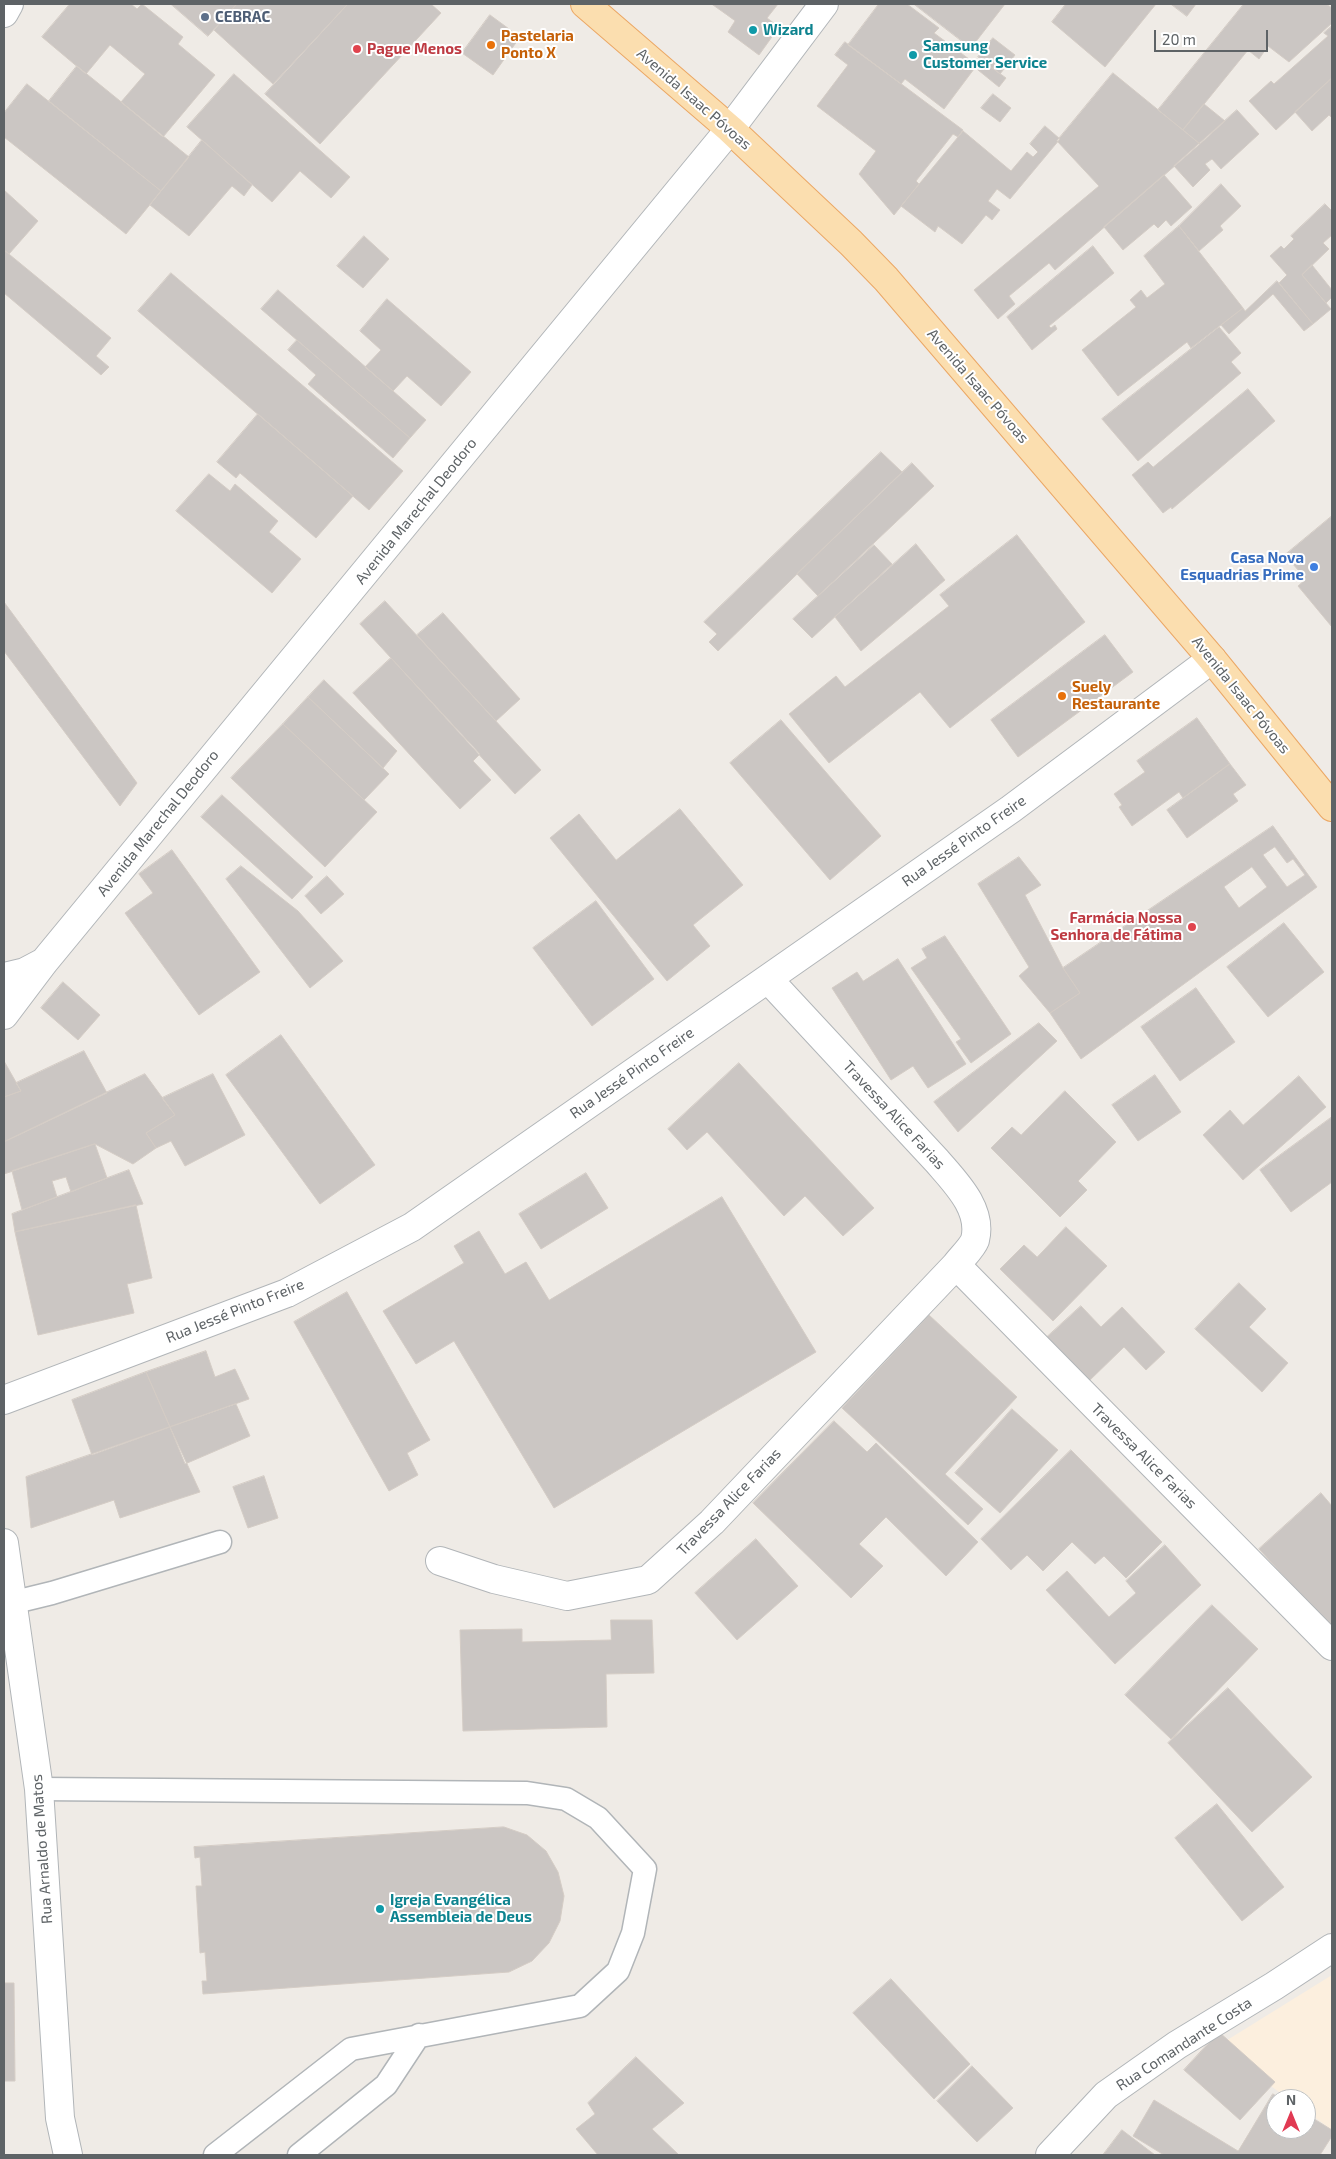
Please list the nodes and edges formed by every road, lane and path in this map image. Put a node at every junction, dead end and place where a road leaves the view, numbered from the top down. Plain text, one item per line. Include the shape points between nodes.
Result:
1 (9, 4) edge
2 (585, 4) edge
3 (824, 4) edge
4 (4, 13) edge
5 (730, 129) junction
6 (1212, 659) junction
7 (1332, 807) edge
8 (44, 962) junction
9 (4, 977) edge
10 (768, 979) junction
11 (4, 1014) edge
12 (956, 1265) junction
13 (4, 1400) edge
14 (220, 1542) dead end
15 (4, 1543) edge
16 (440, 1561) dead end
17 (11, 1603) junction
18 (1332, 1646) edge
19 (39, 1788) junction
20 (1332, 1948) edge
21 (419, 2035) junction
22 (60, 2118) junction
23 (49, 2155) edge
24 (68, 2155) edge
25 (215, 2155) edge
26 (298, 2155) edge
27 (1050, 2155) edge

1 - 4 street
2 - 5 main road, Avenida Isaac Póvoas
3 - 5 street, Avenida Marechal Deodoro
5 - 6 main road, Avenida Isaac Póvoas via 852,242 886,279
5 - 8 street, Avenida Marechal Deodoro
6 - 7 main road, Avenida Isaac Póvoas
6 - 10 street, Rua Jessé Pinto Freire via 1011,809
8 - 9 street via 25,972
8 - 11 street, Avenida Marechal Deodoro
10 - 12 street, Travessa Alice Farias via 930,1153 962,1192 975,1216 975,1241
10 - 13 street, Rua Jessé Pinto Freire via 412,1227 288,1293
12 - 16 street, Travessa Alice Farias via 712,1522 648,1580 567,1596 494,1579
12 - 18 street, Travessa Alice Farias
14 - 17 lane
15 - 17 street, Rua Arnaldo de Matos
17 - 19 street, Rua Arnaldo de Matos
19 - 21 lane via 527,1793 566,1799 598,1818 645,1868 633,1933 618,1971 580,2006
19 - 22 street, Rua Arnaldo de Matos
20 - 27 street, Rua Comandante Costa via 1106,2095
21 - 25 lane via 351,2049
21 - 26 lane via 386,2085
22 - 23 street via 54,2148
22 - 24 street, Rua Arnaldo de Matos

